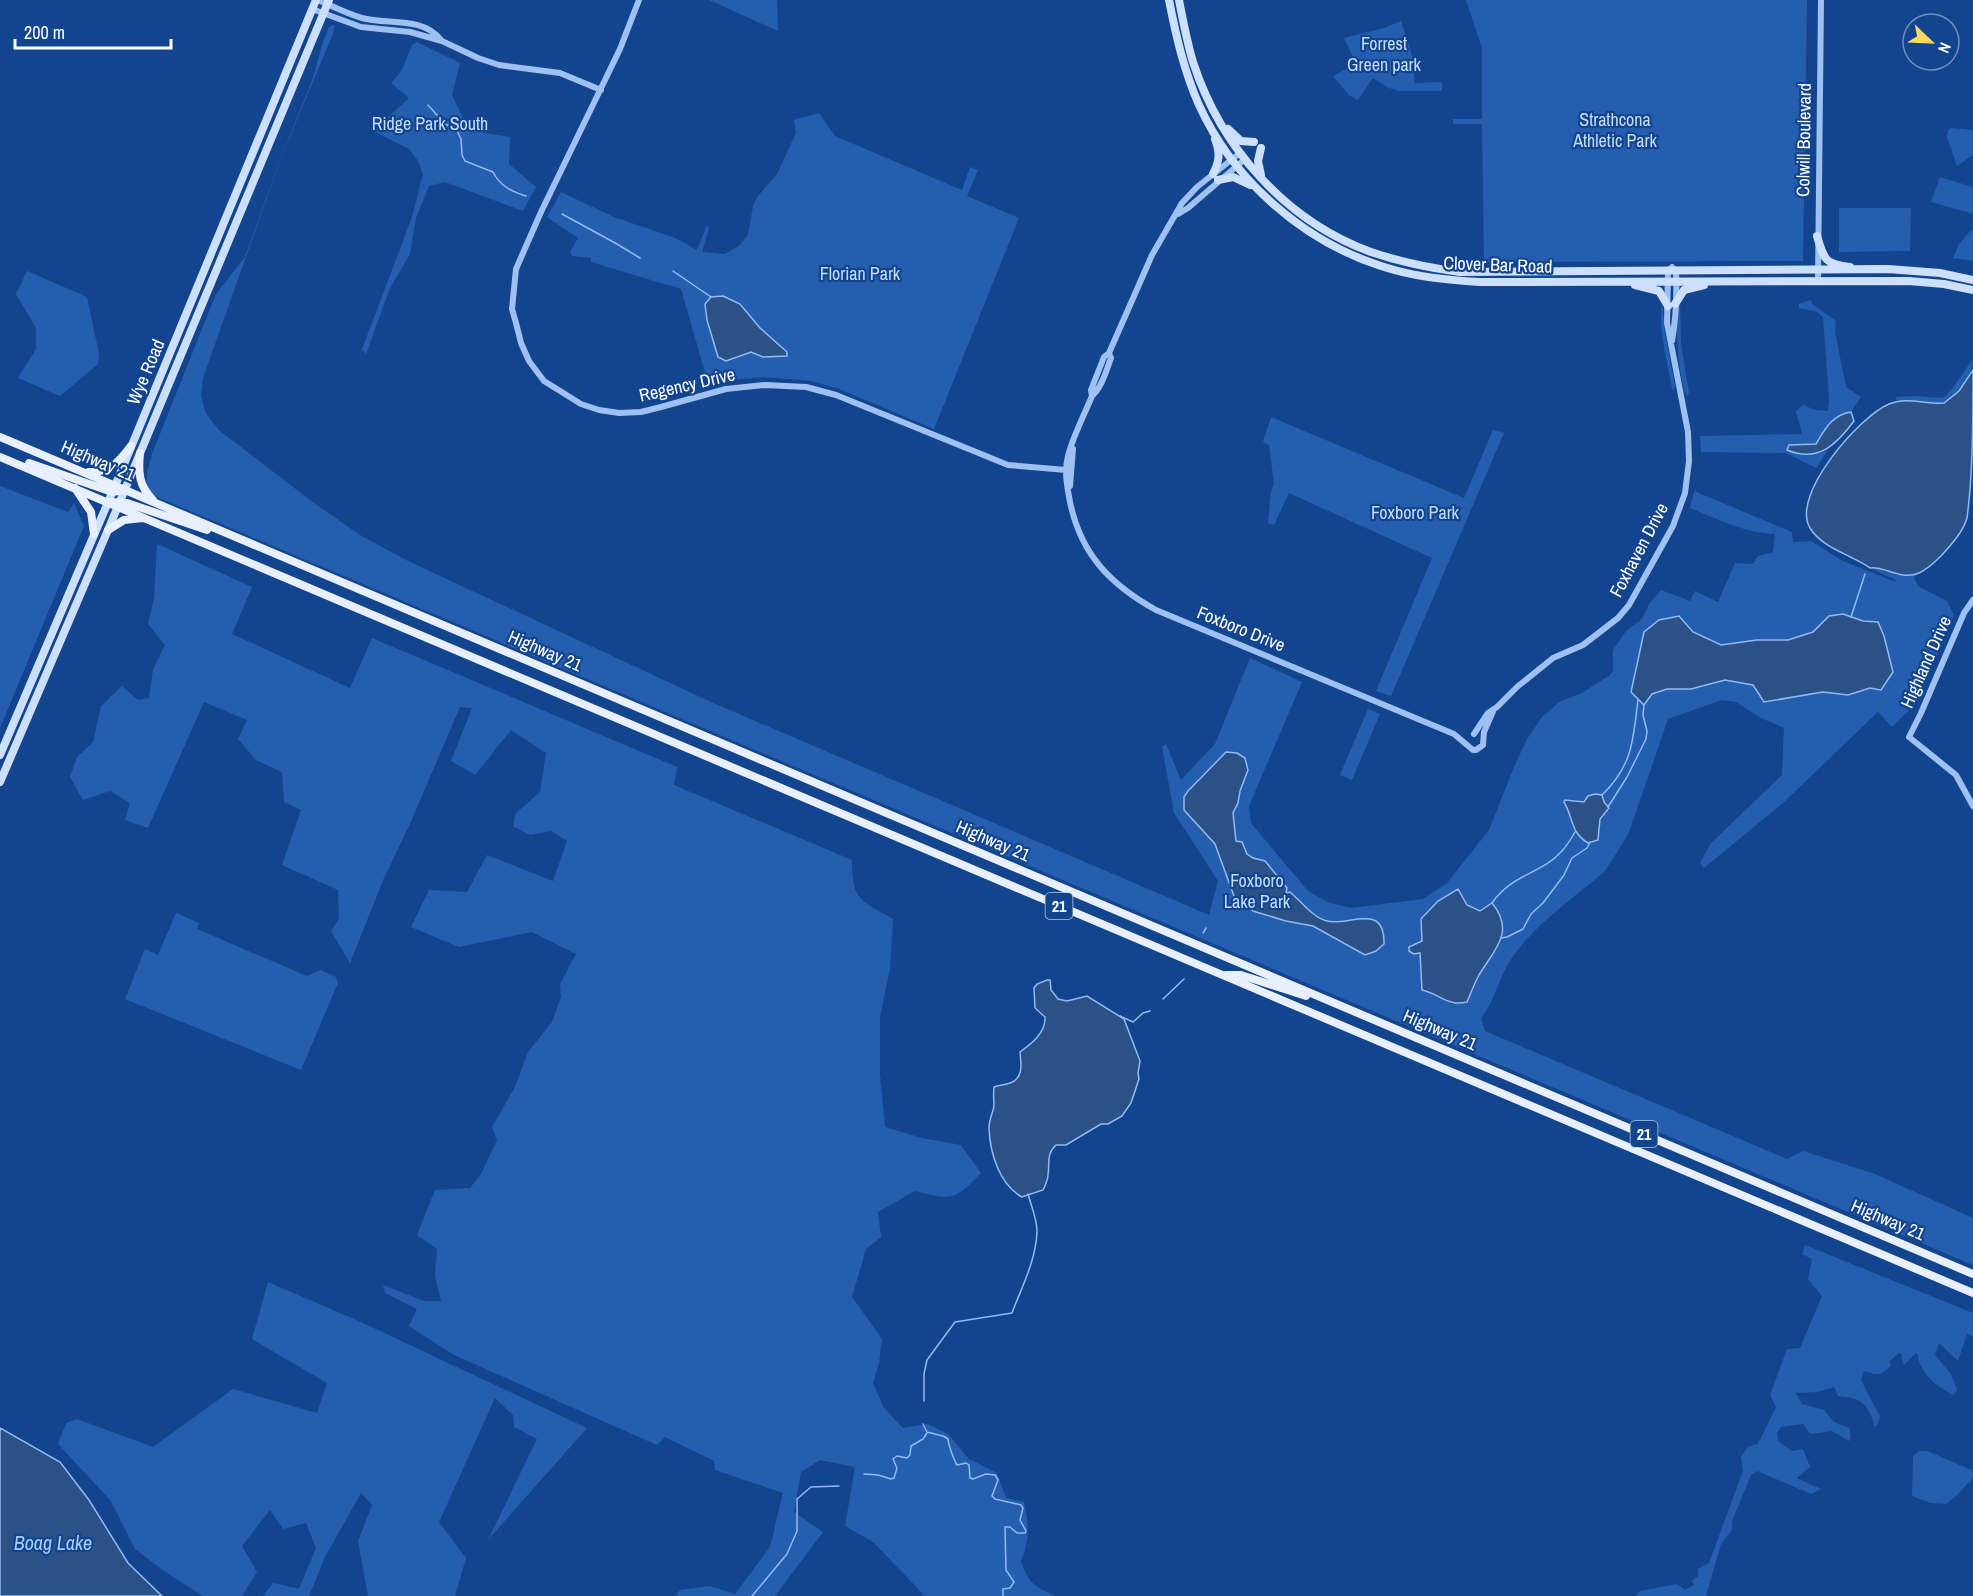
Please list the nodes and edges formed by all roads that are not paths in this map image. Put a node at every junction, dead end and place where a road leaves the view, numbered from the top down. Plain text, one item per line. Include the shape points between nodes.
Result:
1 (317, 0) edge
2 (639, 0) edge
3 (1169, 0) edge
4 (1179, 0) edge
5 (1821, 0) edge
6 (328, 2) edge
7 (312, 9) junction
8 (323, 13) junction
9 (442, 41) junction
10 (601, 90) junction
11 (1217, 117) junction
12 (1210, 126) junction
13 (1242, 156) junction
14 (1234, 162) junction
15 (1215, 177) junction
16 (1264, 182) junction
17 (1256, 188) junction
18 (1817, 236) junction
19 (1875, 269) junction
20 (1672, 271) junction
21 (1818, 271) junction
22 (1973, 280) edge
23 (1672, 281) junction
24 (1818, 281) junction
25 (1622, 282) junction
26 (1715, 282) junction
27 (1973, 290) edge
28 (1671, 305) junction
29 (0, 437) edge
30 (1074, 442) junction
31 (131, 446) junction
32 (140, 453) junction
33 (0, 456) edge
34 (1066, 470) junction
35 (82, 472) junction
36 (75, 488) junction
37 (113, 489) junction
38 (125, 490) junction
39 (1069, 496) junction
40 (108, 502) junction
41 (119, 504) junction
42 (158, 504) junction
43 (146, 518) junction
44 (108, 530) junction
45 (94, 534) junction
46 (237, 538) junction
47 (1973, 600) edge
48 (1494, 709) junction
49 (1454, 734) junction
50 (1473, 735) junction
51 (1483, 738) junction
52 (1468, 744) junction
53 (0, 755) edge
54 (0, 782) edge
55 (1973, 806) edge
56 (1223, 976) junction
57 (1332, 1002) junction
58 (1973, 1274) edge
59 (1973, 1293) edge

1 - 6 street
1 - 7 main road, Wye Road
2 - 10 street, Regency Drive
3 - 12 main road, Clover Bar Road via 1184,64
4 - 11 main road, Clover Bar Road via 1193,61
5 - 18 street, Colwill Boulevard
6 - 8 main road, Wye Road
6 - 9 street via 362,18 422,27
7 - 8 street
7 - 31 main road, Wye Road
8 - 9 street via 361,27 410,32
8 - 32 main road, Wye Road
9 - 10 street via 488,62 560,73
10 - 34 street, Regency Drive via 516,269 512,309 521,343 544,381 581,405 619,413 661,408 726,389 765,385 806,387 836,395 1008,465
11 - 13 main road, Clover Bar Road
11 - 16 main road via 1239,140 1257,145 1258,169
12 - 14 main road, Clover Bar Road
12 - 15 main road via 1219,150
13 - 14 street, Foxboro Drive
13 - 16 main road, Clover Bar Road
14 - 15 street, Foxboro Drive
14 - 17 main road, Clover Bar Road
15 - 17 main road via 1237,177
15 - 30 street, Foxboro Drive via 1182,203 1152,255
16 - 20 main road, Clover Bar Road via 1292,207 1346,241 1415,265 1490,273
17 - 25 main road, Clover Bar Road via 1314,235 1401,272 1480,282
18 - 19 main road via 1822,253 1833,265
18 - 21 street, Colwill Boulevard
19 - 21 main road, Clover Bar Road
19 - 22 main road, Clover Bar Road via 1940,273
20 - 21 main road, Clover Bar Road
20 - 23 street, Foxhaven Drive
21 - 24 street, Colwill Boulevard
23 - 25 main road, Clover Bar Road
23 - 26 main road, Clover Bar Road
23 - 28 street, Foxhaven Drive
24 - 26 main road, Clover Bar Road
24 - 27 main road, Clover Bar Road via 1929,282
25 - 28 main road via 1659,291
26 - 28 main road via 1684,290
28 - 48 street, Foxhaven Drive via 1675,322 1672,341 1688,432 1689,461 1685,493 1665,543 1618,618 1583,645 1553,658
29 - 35 main road, Highway 21 / 21
30 - 34 street, Foxboro Drive
30 - 39 street, Foxboro Drive
31 - 35 main road via 107,471
31 - 37 main road, Wye Road
32 - 38 main road, Wye Road
32 - 42 main road via 141,485
33 - 36 main road, Highway 21 / 21
33 - 37 main road
34 - 39 street, Foxboro Drive
35 - 37 main road, Highway 21 / 21
36 - 40 main road, Highway 21 / 21
36 - 45 main road via 92,512
37 - 38 main road, Highway 21 / 21
37 - 40 main road, Wye Road
38 - 41 main road, Wye Road
38 - 42 main road, Highway 21 / 21
39 - 49 street, Foxboro Drive via 1085,546 1105,573 1135,598
40 - 41 main road, Highway 21 / 21
40 - 45 main road, Wye Road
41 - 43 main road, Highway 21 / 21
41 - 44 main road
41 - 46 main road
42 - 46 main road, Highway 21 / 21
43 - 44 main road via 128,519
43 - 56 main road, Highway 21 / 21
44 - 54 main road
45 - 53 main road, Wye Road
46 - 57 main road, Highway 21 / 21
47 - 55 street, Highland Drive via 1909,737 1956,776
48 - 50 street, Foxhaven Drive
48 - 51 street, Foxhaven Drive
49 - 50 street, Foxboro Drive
49 - 52 street, Foxboro Drive
50 - 51 street
50 - 52 street
51 - 52 street via 1483,745 1476,750
56 - 57 main road via 1241,975
56 - 59 main road, Highway 21 / 21
57 - 58 main road, Highway 21 / 21

